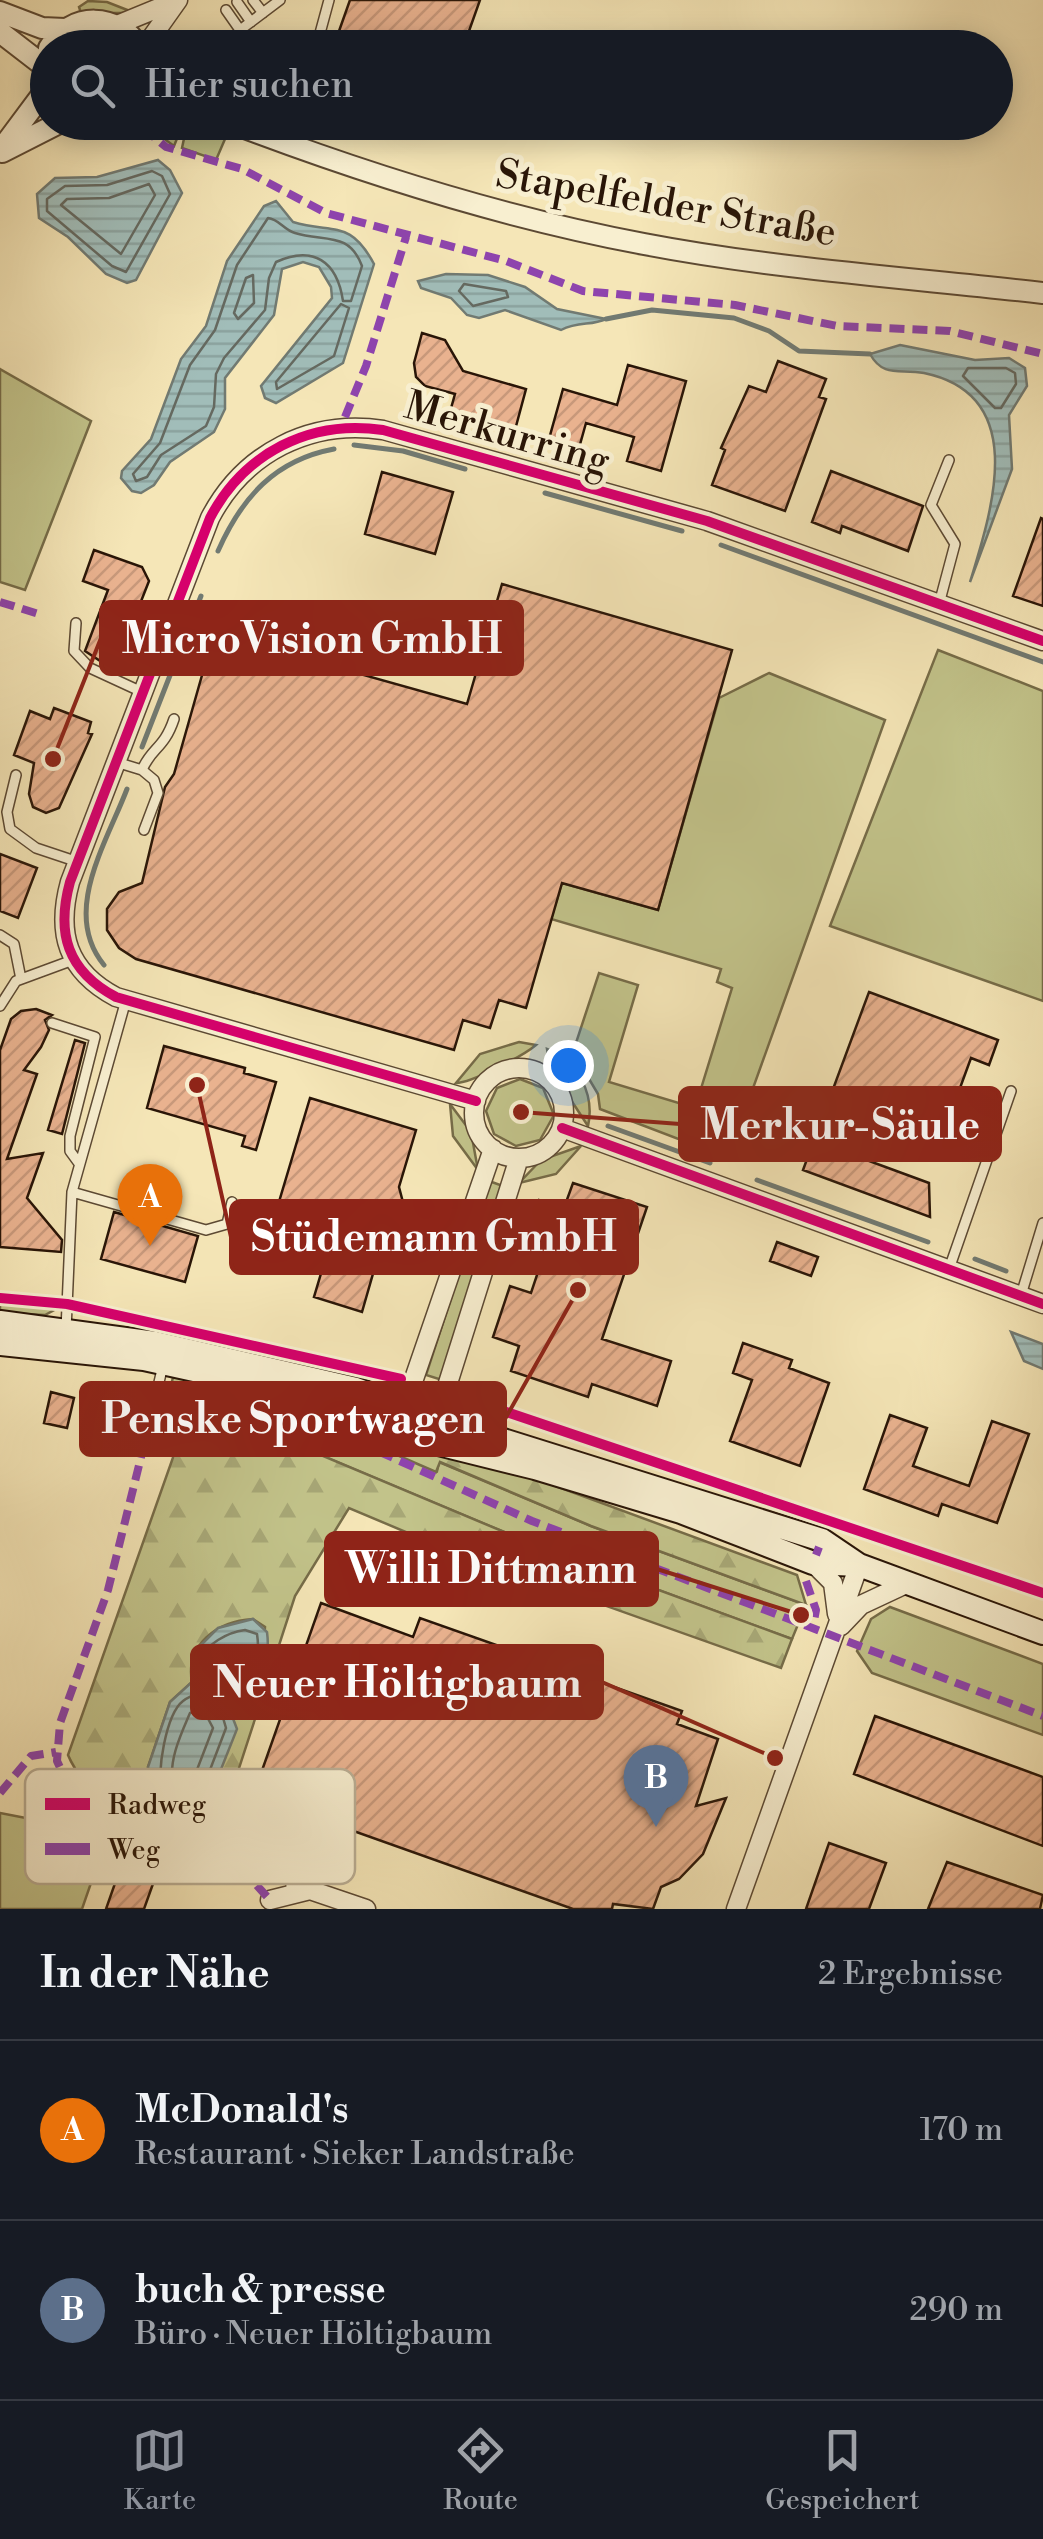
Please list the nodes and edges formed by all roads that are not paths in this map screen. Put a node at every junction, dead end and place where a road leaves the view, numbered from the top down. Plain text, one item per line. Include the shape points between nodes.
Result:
1 (178, 0) edge
2 (253, 0) edge
3 (280, 0) edge
4 (329, 0) edge
5 (237, 2) edge
6 (226, 10) dead end
7 (0, 12) edge
8 (263, 13) junction
9 (252, 22) junction
10 (117, 25) junction
11 (66, 29) joint
12 (122, 30) edge
13 (156, 30) edge
14 (321, 30) edge
15 (0, 32) edge
16 (30, 50) edge
17 (30, 112) edge
18 (30, 137) edge
19 (278, 140) edge
20 (0, 152) edge
21 (1043, 293) edge
22 (949, 460) dead end
23 (939, 604) junction
24 (76, 623) dead end
25 (1043, 642) edge
26 (142, 692) junction
27 (174, 719) dead end
28 (116, 762) junction
29 (142, 770) junction
30 (16, 775) dead end
31 (144, 830) dead end
32 (78, 862) junction
33 (0, 935) edge
34 (73, 960) junction
35 (21, 979) junction
36 (126, 1000) junction
37 (0, 1006) edge
38 (52, 1023) dead end
39 (1011, 1091) dead end
40 (476, 1102) junction
41 (562, 1128) junction
42 (493, 1149) junction
43 (519, 1158) junction
44 (78, 1162) junction
45 (72, 1192) junction
46 (232, 1202) dead end
47 (1043, 1223) edge
48 (950, 1270) junction
49 (1021, 1295) junction
50 (1043, 1304) edge
51 (0, 1322) edge
52 (65, 1339) junction
53 (0, 1344) edge
54 (164, 1362) junction
55 (405, 1405) junction
56 (437, 1418) junction
57 (150, 1420) dead end
58 (410, 1437) junction
59 (813, 1563) junction
60 (859, 1565) junction
61 (908, 1583) junction
62 (1043, 1633) edge
63 (835, 1634) junction
64 (291, 1884) edge
65 (291, 1894) junction
66 (270, 1900) dead end
67 (366, 1909) edge
68 (736, 1909) edge

1 - 10 street
1 - 13 street
2 - 8 lane
3 - 8 lane
4 - 14 lane
5 - 9 lane
6 - 9 lane via 240,30
7 - 11 street via 42,28
8 - 9 lane
10 - 11 street via 91,20
10 - 12 street
15 - 16 street
17 - 20 street
18 - 20 street
19 - 21 street, Stapelfelder Straße via 410,188 575,230 778,263
22 - 23 lane via 931,505 955,544
23 - 25 street, Merkurring
23 - 26 street, Merkurring via 707,521 400,433 346,427 272,450 224,494
24 - 26 lane via 74,651 82,661
26 - 28 street, Merkurring
27 - 29 lane via 166,742
28 - 29 lane
28 - 32 street, Merkurring
29 - 31 lane via 158,793
30 - 32 lane via 10,830 36,848
32 - 34 street, Merkurring via 62,918
33 - 35 lane via 14,944
34 - 35 lane
34 - 36 street via 95,985
35 - 37 lane
36 - 40 street
36 - 44 lane
38 - 44 lane via 95,1037 70,1136
39 - 48 lane
40 - 41 street via 498,1073 534,1070 559,1091
40 - 42 street via 478,1130
41 - 43 street via 547,1148
41 - 48 street
42 - 43 street
42 - 55 street
43 - 56 street
44 - 45 lane
45 - 46 lane via 214,1230 227,1224
45 - 52 lane
47 - 49 lane
48 - 49 street
49 - 50 street
51 - 52 main road
52 - 53 main road
52 - 54 main road
52 - 55 main road via 299,1374
54 - 57 lane
54 - 58 main road
55 - 56 main road
55 - 58 street
56 - 58 street
56 - 60 main road via 822,1540
58 - 59 main road via 681,1512
59 - 60 main road
59 - 63 street via 838,1598
60 - 61 main road
60 - 63 street
61 - 62 main road
61 - 63 street via 861,1604
63 - 68 street
64 - 65 lane
65 - 66 street
65 - 67 street via 310,1890

